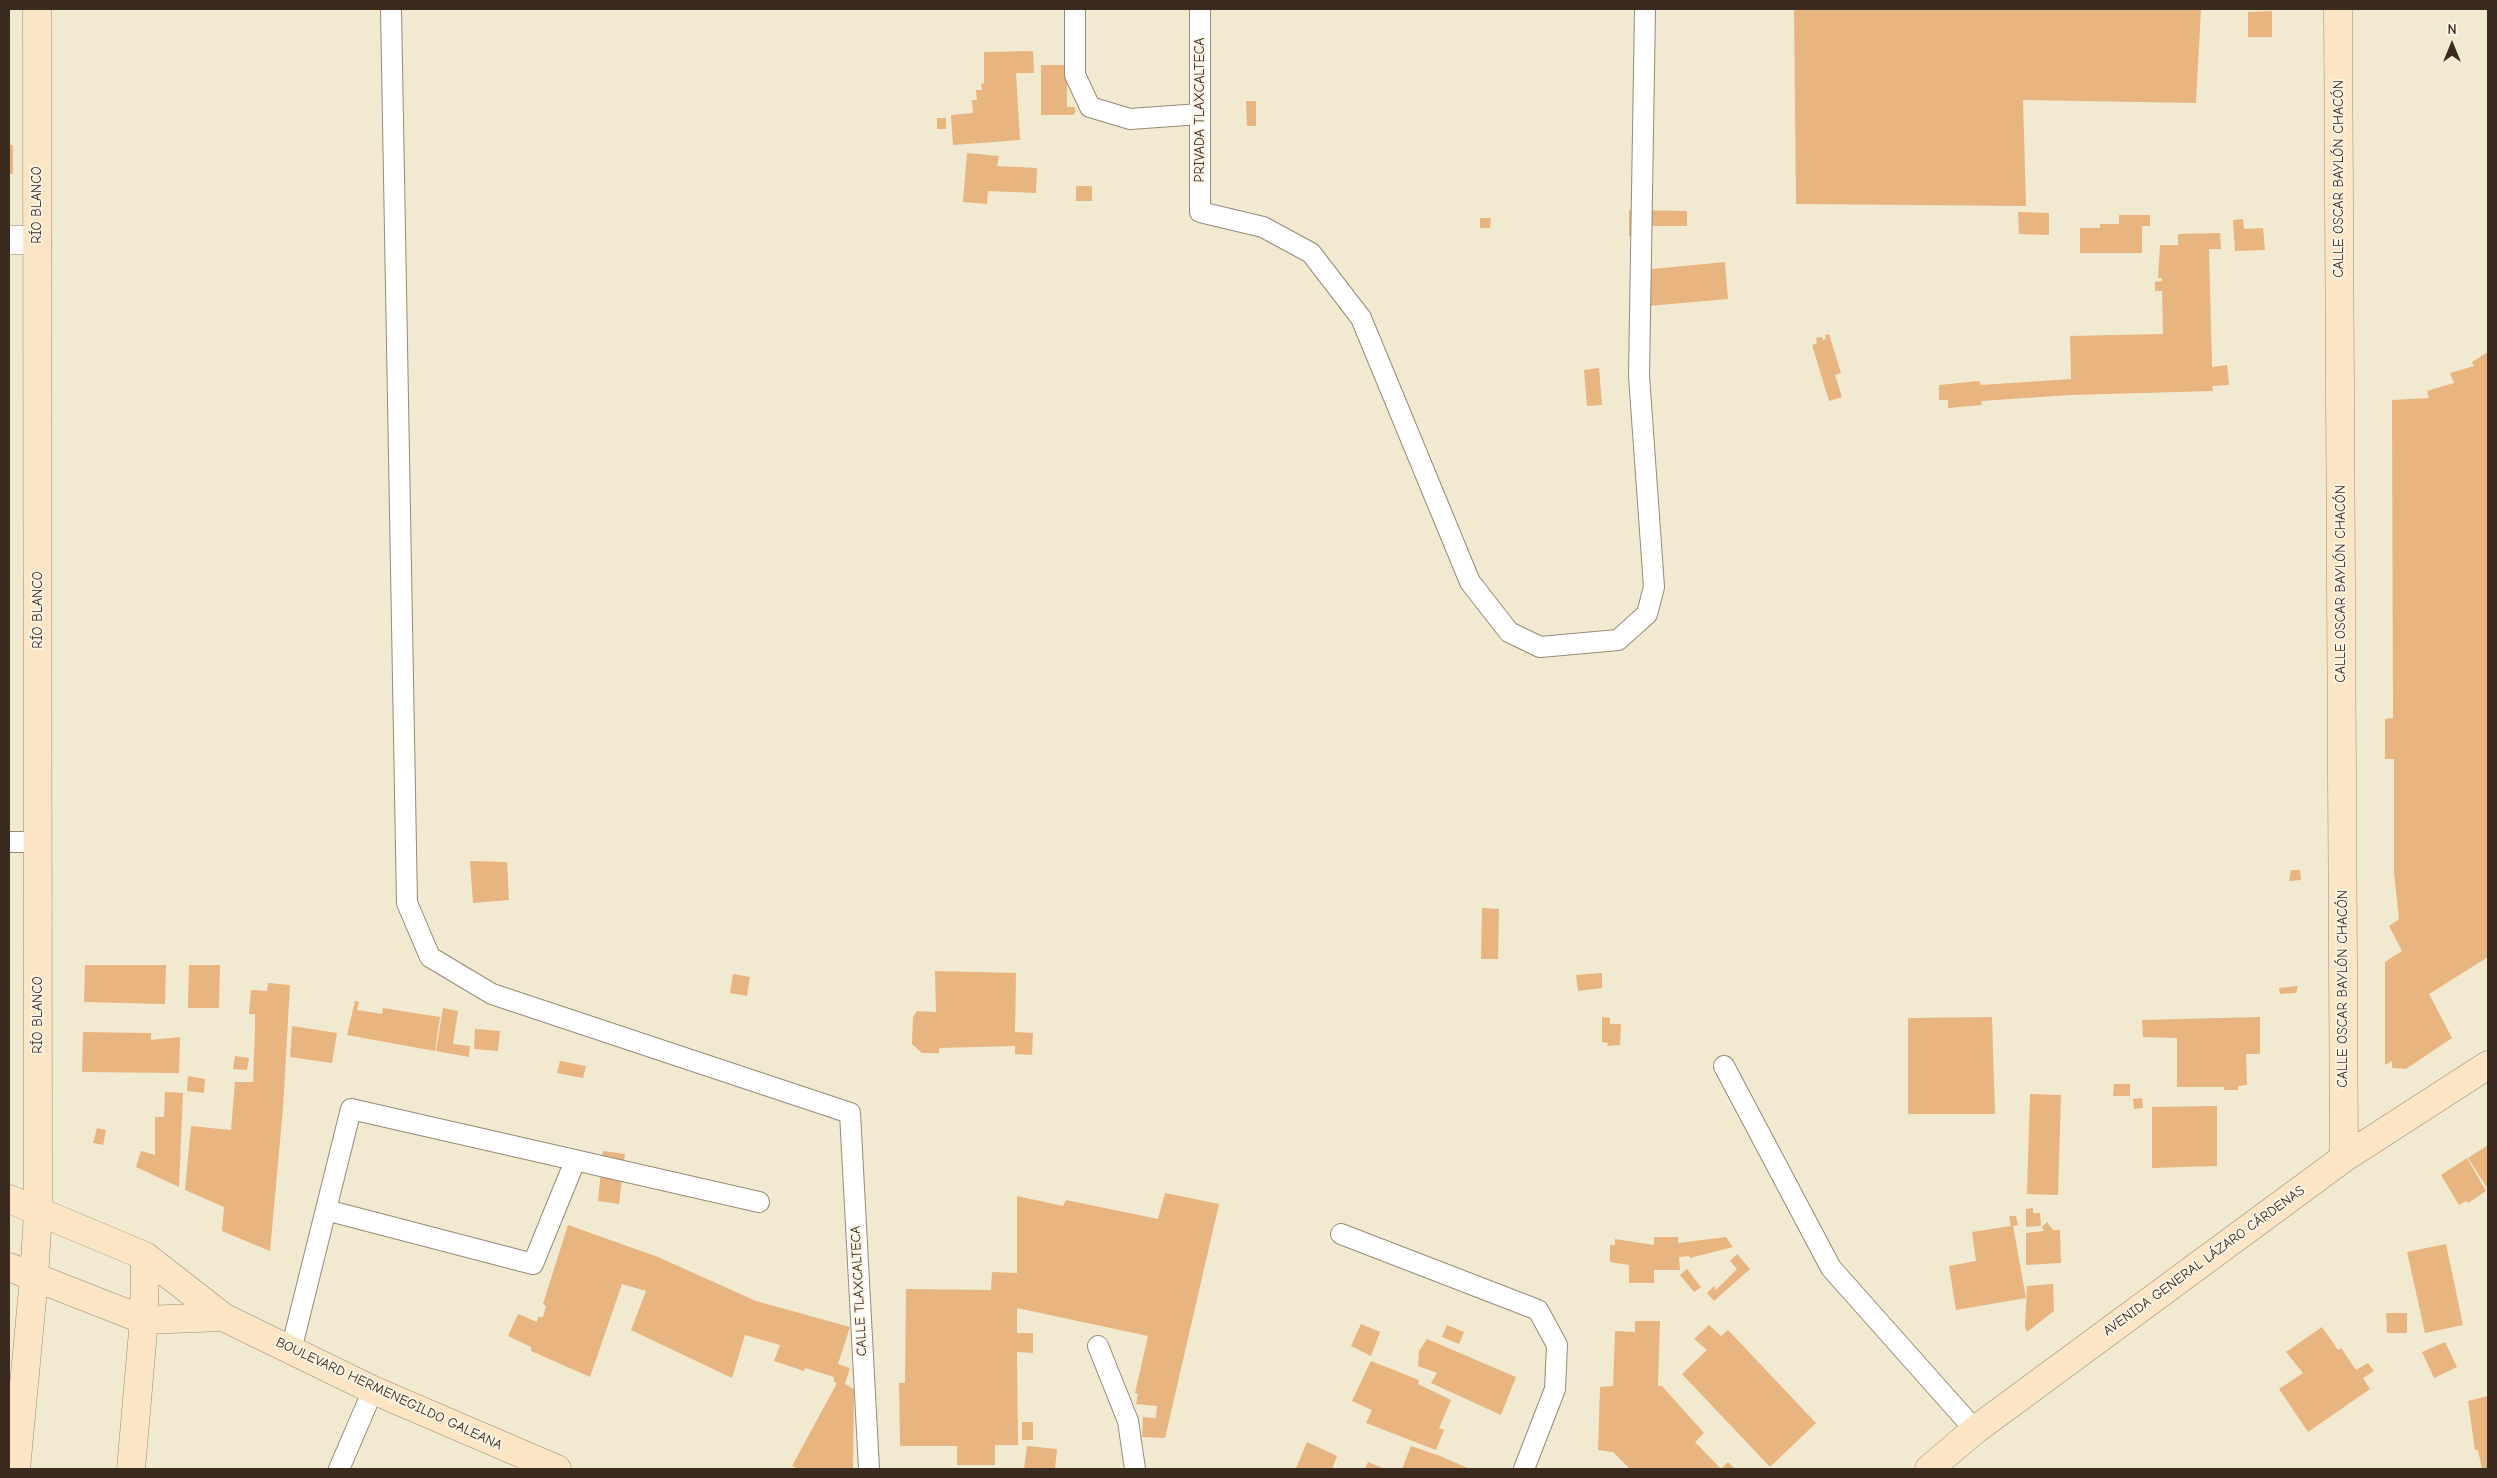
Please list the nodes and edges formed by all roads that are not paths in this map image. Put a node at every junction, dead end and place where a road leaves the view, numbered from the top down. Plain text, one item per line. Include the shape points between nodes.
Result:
1 (37, 9) edge
2 (391, 9) edge
3 (1075, 9) edge
4 (1200, 9) edge
5 (1645, 9) edge
6 (2338, 9) edge
7 (1200, 114) junction
8 (9, 240) edge
9 (37, 240) junction
10 (9, 842) edge
11 (38, 842) junction
12 (2488, 1065) edge
13 (1724, 1066) dead end
14 (2344, 1158) junction
15 (575, 1160) junction
16 (9, 1199) edge
17 (759, 1202) dead end
18 (326, 1210) junction
19 (38, 1212) junction
20 (1341, 1234) dead end
21 (145, 1256) junction
22 (9, 1267) edge
23 (34, 1278) junction
24 (223, 1317) junction
25 (144, 1320) junction
26 (1098, 1346) dead end
27 (291, 1350) junction
28 (373, 1390) junction
29 (1975, 1430) junction
30 (16, 1469) edge
31 (132, 1469) edge
32 (339, 1469) edge
33 (557, 1469) edge
34 (869, 1469) edge
35 (1134, 1469) edge
36 (1524, 1469) edge
37 (1929, 1469) edge

1 - 9 street, RÍO BLANCO
2 - 34 lane, CALLE TLAXCALTECA via 407,903 430,957 492,994 850,1113
3 - 7 lane via 1075,75 1090,107 1130,118
4 - 7 lane, PRIVADA TLAXCALTECA
5 - 7 lane, PRIVADA TLAXCALTECA via 1639,376 1654,587 1647,614 1618,640 1540,647 1508,632 1470,582 1361,318 1311,253 1263,227 1200,212
6 - 14 street, CALLE OSCAR BAYLÓN CHACÓN
8 - 9 street
9 - 11 street, RÍO BLANCO
10 - 11 lane
11 - 19 street, RÍO BLANCO
12 - 14 street, AVENIDA GENERAL LÁZARO CÁRDENAS
13 - 29 lane via 1831,1268
14 - 29 street, AVENIDA GENERAL LÁZARO CÁRDENAS
15 - 17 lane
15 - 18 lane via 533,1264
15 - 18 lane via 351,1109
16 - 19 street, BOULEVARD HERMENEGILDO GALEANA
18 - 27 lane
19 - 21 street, BOULEVARD HERMENEGILDO GALEANA
19 - 23 street, RÍO BLANCO
20 - 36 lane via 1538,1310 1556,1345 1555,1389
21 - 24 street, BOULEVARD HERMENEGILDO GALEANA
21 - 25 street
22 - 23 street, BOULEVARD HERMENEGILDO GALEANA
23 - 25 street, BOULEVARD HERMENEGILDO GALEANA
23 - 30 street, RÍO BLANCO
24 - 25 street, BOULEVARD HERMENEGILDO GALEANA
24 - 27 street, BOULEVARD HERMENEGILDO GALEANA
25 - 31 street
26 - 35 lane via 1128,1421
27 - 28 street, BOULEVARD HERMENEGILDO GALEANA
28 - 32 lane
28 - 33 street, BOULEVARD HERMENEGILDO GALEANA
29 - 37 street, AVENIDA GENERAL LÁZARO CÁRDENAS

